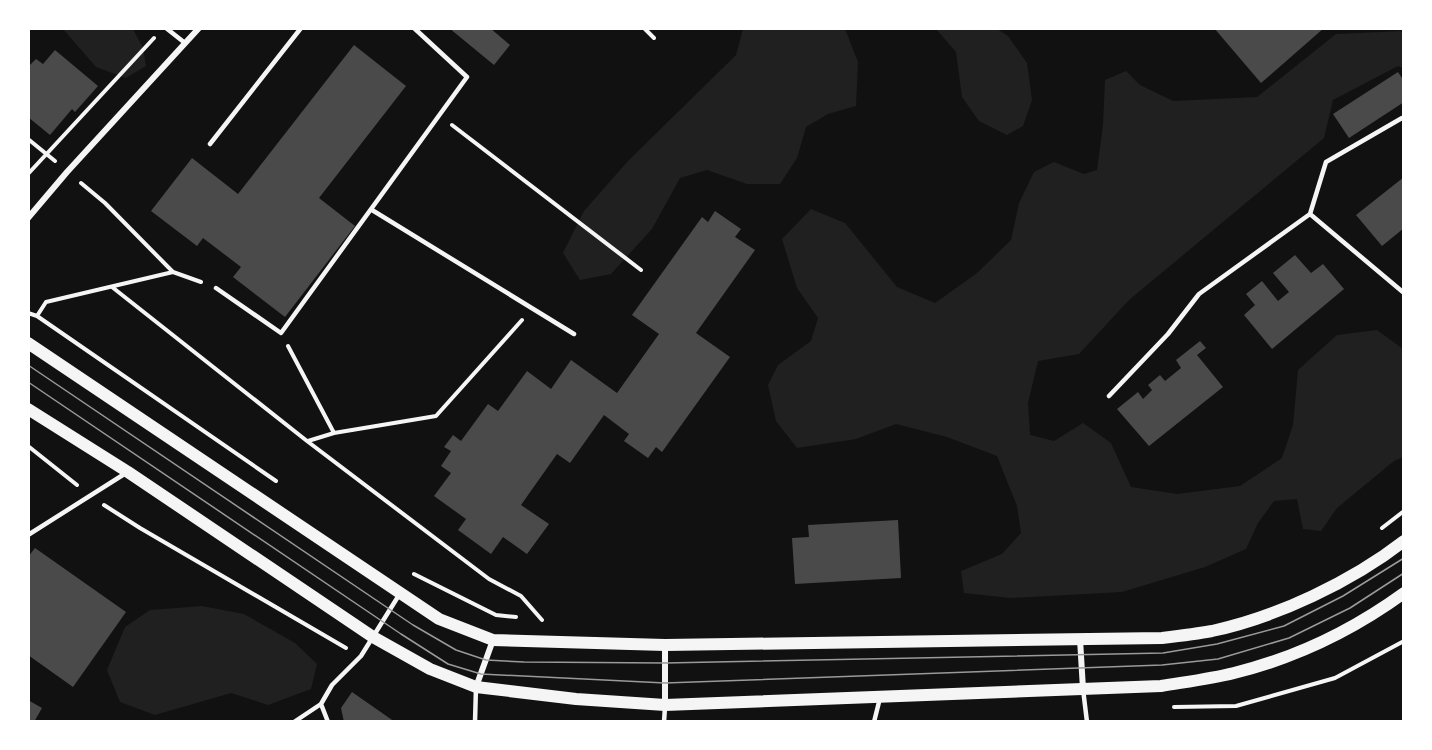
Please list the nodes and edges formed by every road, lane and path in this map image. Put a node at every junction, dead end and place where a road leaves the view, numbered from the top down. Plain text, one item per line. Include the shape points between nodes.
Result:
1 (166, 28) edge
2 (198, 28) edge
3 (301, 28) edge
4 (414, 28) edge
5 (644, 28) edge
6 (155, 37) dead end
7 (654, 38) dead end
8 (185, 44) junction
9 (440, 115) junction
10 (1402, 118) dead end
11 (210, 144) dead end
12 (28, 174) edge
13 (90, 191) dead end
14 (372, 210) junction
15 (1310, 214) junction
16 (28, 218) edge
17 (641, 270) dead end
18 (173, 272) junction
19 (112, 287) junction
20 (216, 288) joint
21 (1404, 293) edge
22 (532, 308) junction
23 (28, 313) edge
24 (37, 316) junction
25 (281, 333) junction
26 (574, 334) dead end
27 (28, 343) edge
28 (1109, 396) dead end
29 (28, 409) edge
30 (334, 433) junction
31 (307, 441) junction
32 (128, 472) junction
33 (284, 486) dead end
34 (1404, 511) edge
35 (1379, 530) dead end
36 (28, 536) edge
37 (1404, 541) edge
38 (412, 573) dead end
39 (400, 592) junction
40 (1404, 593) edge
41 (520, 618) dead end
42 (531, 619) dead end
43 (373, 637) junction
44 (1080, 639) junction
45 (493, 640) junction
46 (665, 645) junction
47 (476, 687) junction
48 (1083, 689) junction
49 (880, 697) junction
50 (321, 704) junction
51 (665, 705) junction
52 (294, 722) edge
53 (328, 722) edge
54 (475, 722) edge
55 (664, 722) edge
56 (874, 722) edge
57 (1087, 722) edge

1 - 8 lane
2 - 8 street
3 - 11 lane
4 - 9 lane via 467,77
5 - 7 path
6 - 12 path
8 - 16 street
9 - 14 lane
9 - 17 path
10 - 15 lane via 1326,162
13 - 18 path
14 - 22 lane
14 - 25 lane
15 - 21 lane
15 - 28 lane via 1199,294
18 - 19 path
18 - 20 path
19 - 24 path via 46,302
19 - 31 path
20 - 25 lane
22 - 26 lane
22 - 30 path via 436,416
23 - 24 path
24 - 33 path
25 - 30 path
27 - 39 main road
29 - 32 main road
30 - 31 path
31 - 42 path via 489,579 521,596 543,621
32 - 36 lane
32 - 43 main road
34 - 35 path
37 - 44 main road via 1327,591 1258,618 1213,631 1162,638
38 - 41 path via 496,615
39 - 43 lane
39 - 45 main road via 440,619
40 - 48 main road via 1374,614 1311,647 1234,673 1161,686
43 - 47 main road via 430,669
43 - 50 lane
44 - 46 main road
44 - 48 street
45 - 46 main road
45 - 47 street
46 - 51 street
47 - 51 main road
47 - 54 lane
48 - 49 main road
48 - 57 lane
49 - 51 main road
49 - 56 lane
50 - 52 lane
50 - 53 lane
51 - 55 lane

